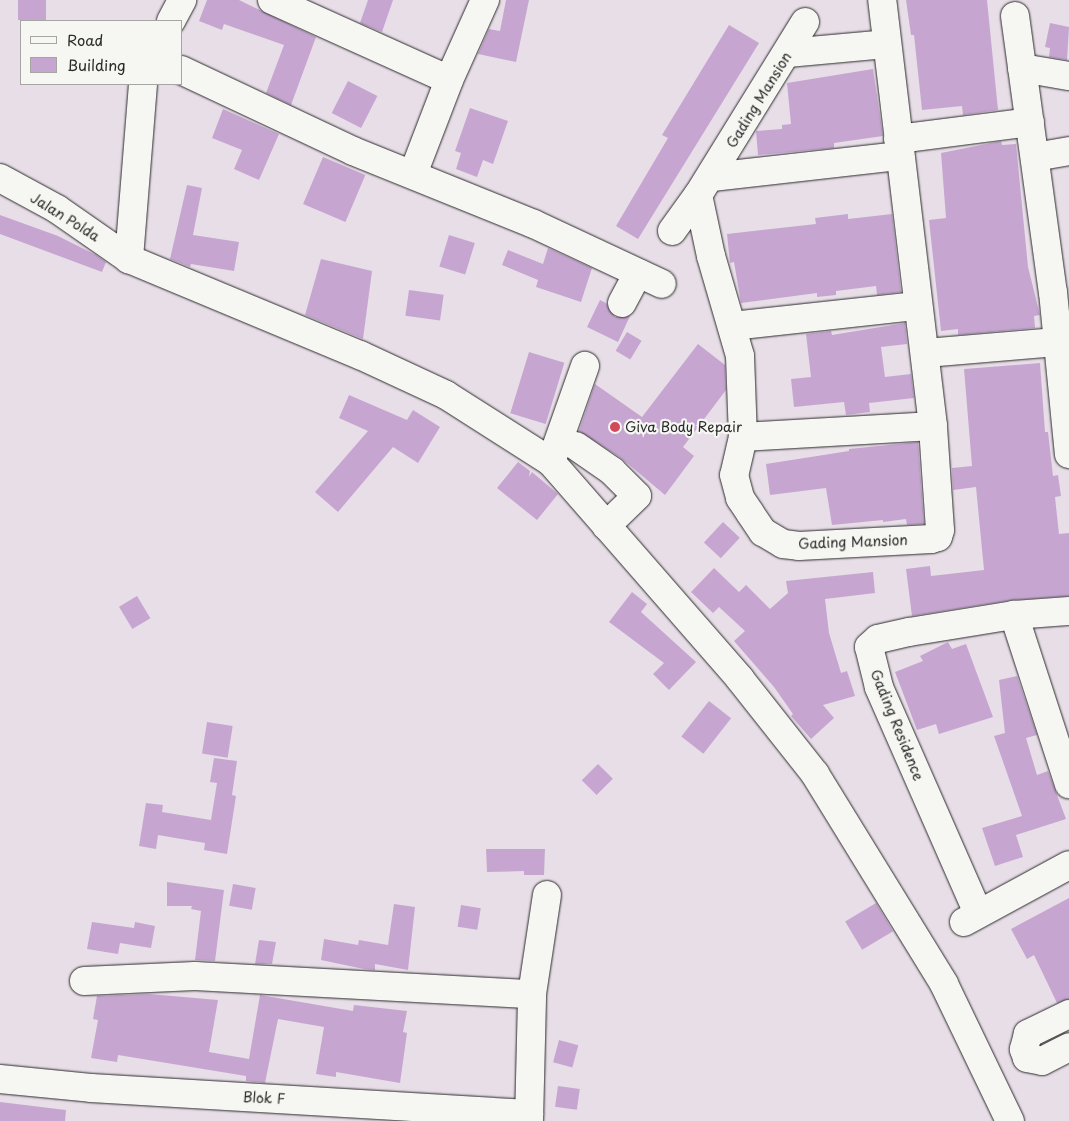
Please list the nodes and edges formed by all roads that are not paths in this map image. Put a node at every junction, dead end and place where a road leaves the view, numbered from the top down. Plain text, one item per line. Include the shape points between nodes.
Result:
1 (182, 0) edge
2 (272, 0) edge
3 (485, 0) edge
4 (882, 0) edge
5 (1015, 16) dead end
6 (172, 20) edge
7 (805, 22) dead end
8 (886, 44) junction
9 (788, 53) junction
10 (1022, 68) junction
11 (182, 70) edge
12 (1069, 76) edge
13 (449, 80) junction
14 (143, 85) edge
15 (1030, 122) junction
16 (899, 148) junction
17 (1069, 151) edge
18 (1034, 157) junction
19 (413, 174) junction
20 (0, 178) edge
21 (705, 186) junction
22 (672, 230) dead end
23 (129, 259) junction
24 (1061, 292) edge
25 (622, 302) dead end
26 (917, 306) junction
27 (732, 326) junction
28 (926, 353) junction
29 (1062, 357) edge
30 (585, 366) dead end
31 (933, 426) junction
32 (743, 437) junction
33 (576, 446) dead end
34 (1069, 454) edge
35 (551, 462) junction
36 (606, 526) junction
37 (1069, 611) edge
38 (1014, 615) junction
39 (1069, 784) edge
40 (1069, 865) edge
41 (547, 894) dead end
42 (84, 981) dead end
43 (532, 994) junction
44 (1069, 1014) edge
45 (1069, 1047) edge
46 (0, 1079) edge
47 (529, 1118) edge
48 (1010, 1121) edge

1 - 6 street
2 - 13 street
3 - 13 street
4 - 8 street, Gading Mansion
5 - 10 street
7 - 9 street, Gading Mansion
8 - 9 street
8 - 16 street, Gading Mansion
9 - 21 street, Gading Mansion
10 - 12 street
10 - 15 street
11 - 19 street via 353,151
13 - 19 street
14 - 23 street
15 - 16 street
15 - 18 street
16 - 21 street
16 - 26 street, Gading Mansion
17 - 18 street
18 - 24 street
19 - 25 street via 534,224 650,279
20 - 23 street, Jalan Polda via 57,209
21 - 22 street
21 - 27 street, Gading Mansion via 711,256
23 - 35 street, Jalan Polda via 360,355 446,395
24 - 29 street
26 - 27 street
26 - 28 street, Gading Mansion
27 - 32 street, Gading Mansion via 743,387
28 - 29 street
28 - 31 street, Gading Mansion
29 - 34 street
30 - 35 street
31 - 32 street
31 - 32 street, Gading Mansion via 940,530 938,537 931,539 799,546 782,544 763,532 740,498 734,475
33 - 36 street via 612,471 637,496
35 - 36 street, Jalan Polda
36 - 48 street, Jalan Polda via 740,679 815,774 944,984
37 - 38 street, Gading Residence
38 - 39 street
38 - 40 street, Gading Residence via 888,636 869,647 879,687 971,917
41 - 43 street
42 - 43 street via 195,976
43 - 47 street
44 - 45 street via 1028,1034 1024,1049 1027,1058 1042,1061
46 - 47 street, Blok F

